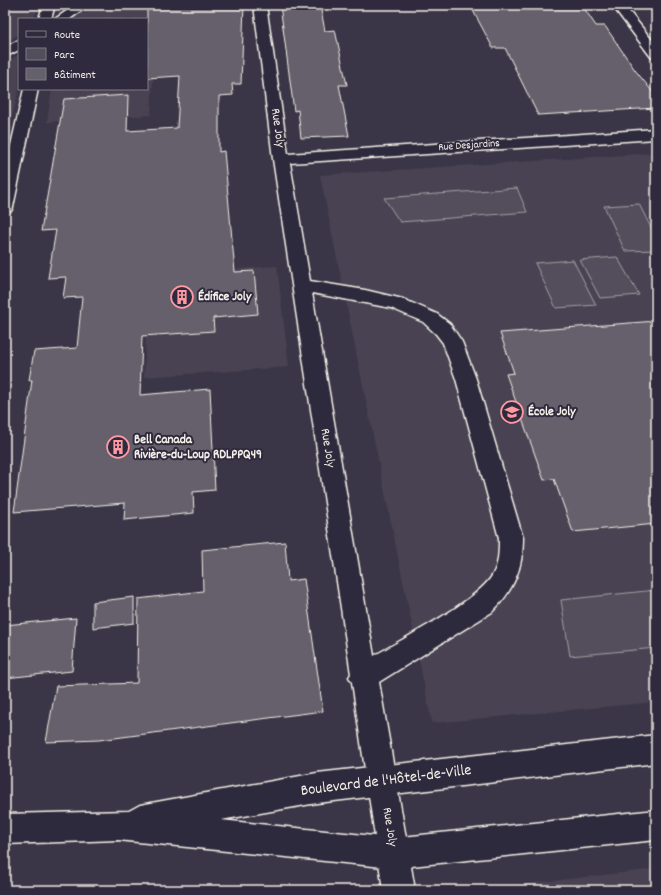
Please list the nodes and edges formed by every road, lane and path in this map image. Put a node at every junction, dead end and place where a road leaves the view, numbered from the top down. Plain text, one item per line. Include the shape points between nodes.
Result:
1 (49, 5) edge
2 (83, 5) edge
3 (260, 5) edge
4 (618, 5) edge
5 (45, 18) edge
6 (63, 18) edge
7 (18, 45) edge
8 (5, 53) edge
9 (656, 54) edge
10 (32, 90) edge
11 (656, 134) edge
12 (281, 159) junction
13 (5, 207) edge
14 (302, 286) junction
15 (363, 677) junction
16 (656, 749) edge
17 (381, 781) junction
18 (118, 825) junction
19 (656, 825) edge
20 (5, 829) edge
21 (393, 853) junction
22 (399, 890) edge

1 - 5 street
2 - 6 street
3 - 12 street, Rue Joly
4 - 9 street
7 - 8 street
10 - 13 street
11 - 12 street, Rue Desjardins
12 - 14 street, Rue Joly
14 - 15 street, Rue Joly
14 - 15 street via 396,303 430,318 443,329 452,342 466,379 511,538 511,559 507,575 497,591 483,604
15 - 17 street, Rue Joly
16 - 17 street, Boulevard de l'Hôtel-de-Ville
17 - 18 street, Boulevard de l'Hôtel-de-Ville via 310,790
17 - 21 street, Rue Joly
18 - 20 street, Boulevard de l'Hôtel-de-Ville
18 - 21 street, Boulevard de l'Hôtel-de-Ville
19 - 21 street, Boulevard de l'Hôtel-de-Ville
21 - 22 street, Rue Joly

